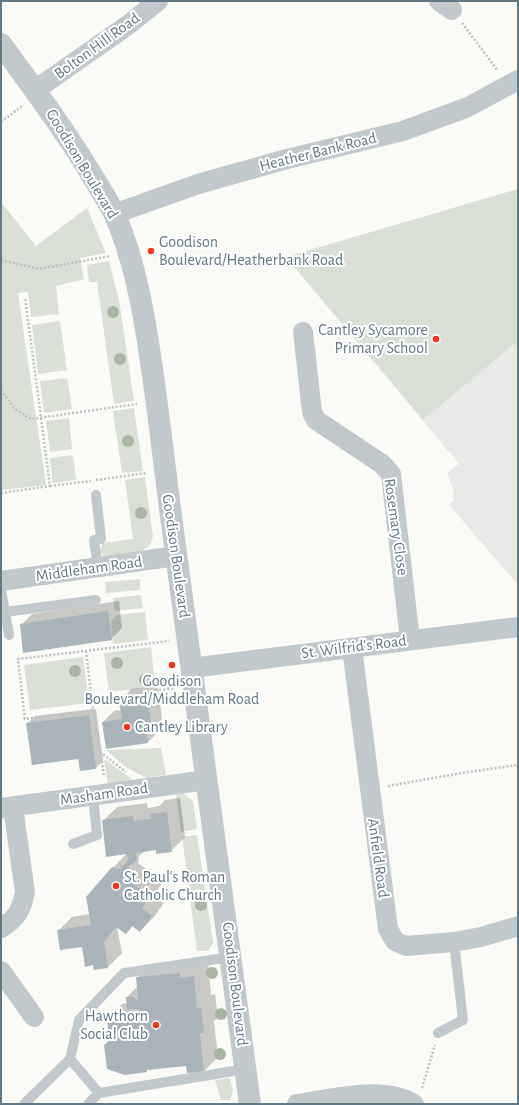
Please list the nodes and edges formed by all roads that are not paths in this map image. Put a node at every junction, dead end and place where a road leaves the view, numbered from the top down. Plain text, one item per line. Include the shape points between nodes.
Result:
1 (158, 1) edge
2 (1, 44) edge
3 (514, 83) edge
4 (36, 92) junction
5 (114, 214) junction
6 (303, 332) dead end
7 (96, 495) dead end
8 (176, 556) junction
9 (98, 567) junction
10 (1, 581) edge
11 (1, 589) edge
12 (96, 600) dead end
13 (5, 612) junction
14 (518, 627) edge
15 (9, 635) dead end
16 (410, 640) junction
17 (352, 648) junction
18 (192, 677) junction
19 (207, 780) junction
20 (100, 795) junction
21 (7, 808) edge
22 (73, 844) dead end
23 (518, 926) edge
24 (1, 928) edge
25 (454, 942) junction
26 (231, 957) junction
27 (1, 971) edge
28 (34, 1017) dead end
29 (438, 1033) road end
30 (70, 1059) junction
31 (246, 1070) junction
32 (99, 1093) junction
33 (418, 1097) edge
34 (24, 1104) edge
35 (88, 1104) edge
36 (250, 1104) edge
37 (297, 1104) edge

1 - 4 street, Bolton Hill Road
2 - 4 street, Goodison Boulevard
3 - 5 street, Heather Bank Road via 468,107 403,131 206,182
4 - 5 street, Goodison Boulevard via 76,148
5 - 8 street, Goodison Boulevard via 128,252 144,317
6 - 16 street, Rosemary Close via 312,412 316,420 382,464 391,474
7 - 9 lane via 101,539 94,540
8 - 9 street, Middleham Road
8 - 18 street, Goodison Boulevard
9 - 10 street, Middleham Road
11 - 13 lane
12 - 13 lane
13 - 15 lane
14 - 16 street, St. Wilfrid's Road
16 - 17 street, St. Wilfrid's Road
17 - 18 street, St. Wilfrid's Road
17 - 25 street, Anfield Road via 388,929 395,941 406,946
18 - 19 street, Goodison Boulevard
19 - 20 street, Masham Road
19 - 26 street, Goodison Boulevard
20 - 21 street, Masham Road
20 - 22 lane via 96,835
21 - 24 street via 24,892 22,906 17,915
23 - 25 street, Anfield Road
25 - 29 lane via 463,1020
26 - 30 lane via 124,973 79,1020
26 - 31 street, Goodison Boulevard
27 - 28 street
30 - 32 lane
30 - 34 lane
31 - 32 lane
31 - 36 street, Goodison Boulevard
32 - 35 lane
33 - 37 street via 365,1094

